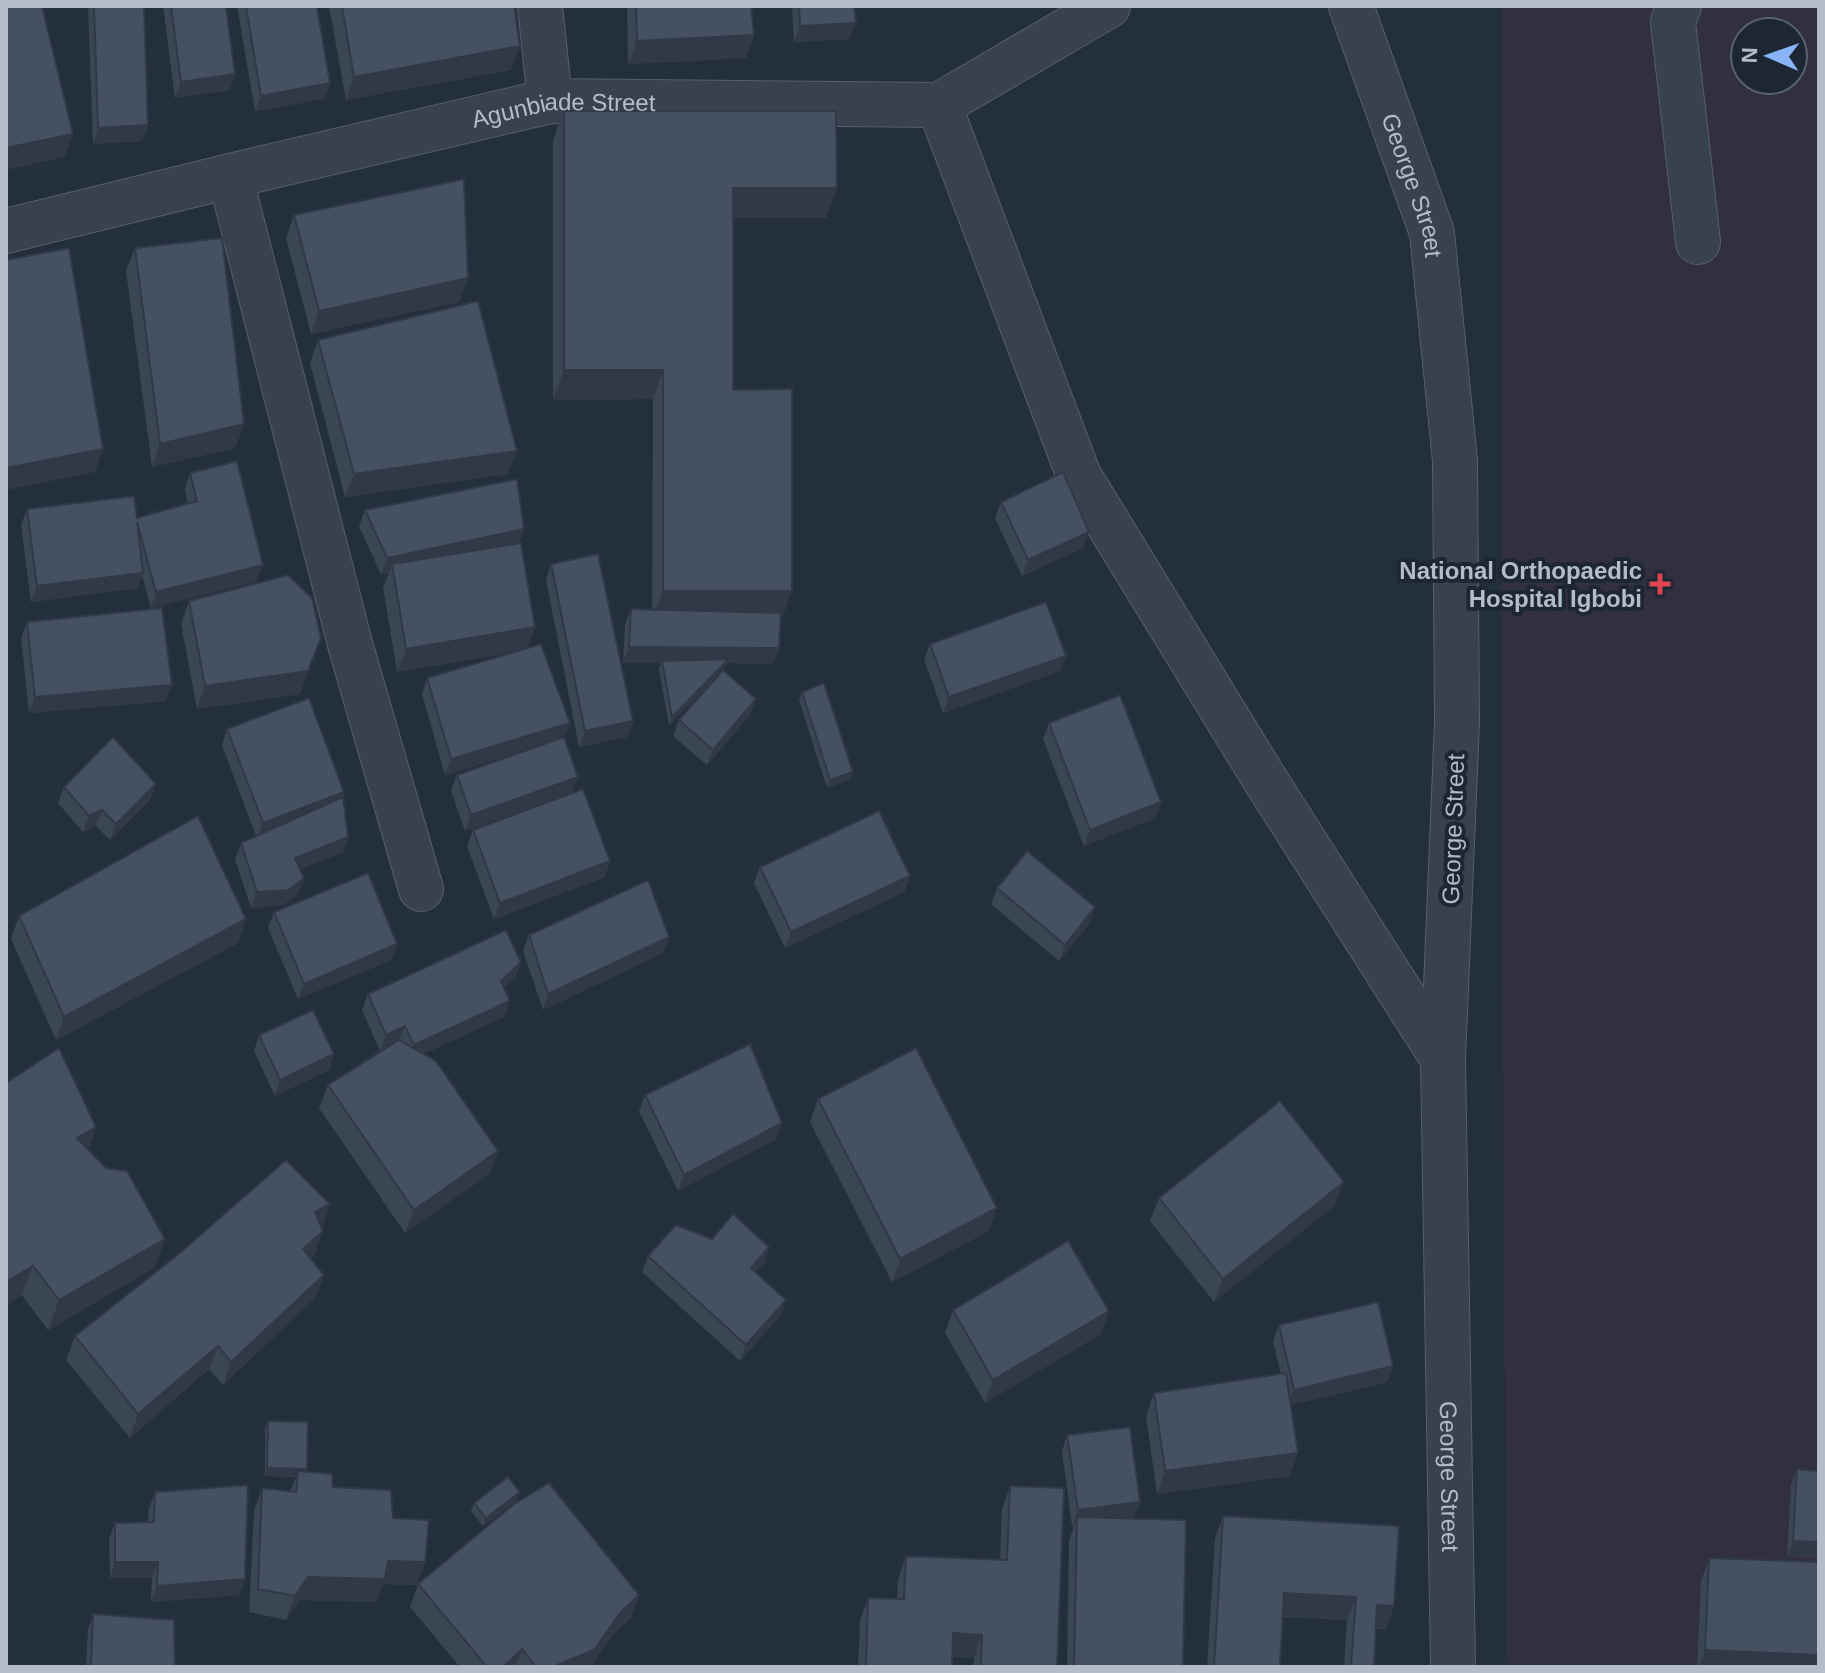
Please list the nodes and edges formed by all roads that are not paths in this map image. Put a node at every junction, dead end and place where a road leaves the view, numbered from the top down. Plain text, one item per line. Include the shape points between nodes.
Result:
1 (540, 6) edge
2 (1108, 6) edge
3 (1351, 6) edge
4 (1679, 6) edge
5 (550, 101) junction
6 (939, 105) junction
7 (230, 176) junction
8 (6, 231) edge
9 (1698, 242) dead end
10 (421, 889) dead end
11 (1443, 1059) junction
12 (1453, 1667) edge

1 - 5 street
2 - 6 street
3 - 11 street, George Street via 1432,233 1455,461 1457,722
4 - 9 street via 1673,22
5 - 6 street, Agunbiade Street
5 - 7 street, Agunbiade Street
6 - 11 street via 1079,476
7 - 8 street, Agunbiade Street
7 - 10 street via 350,644
11 - 12 street, George Street

